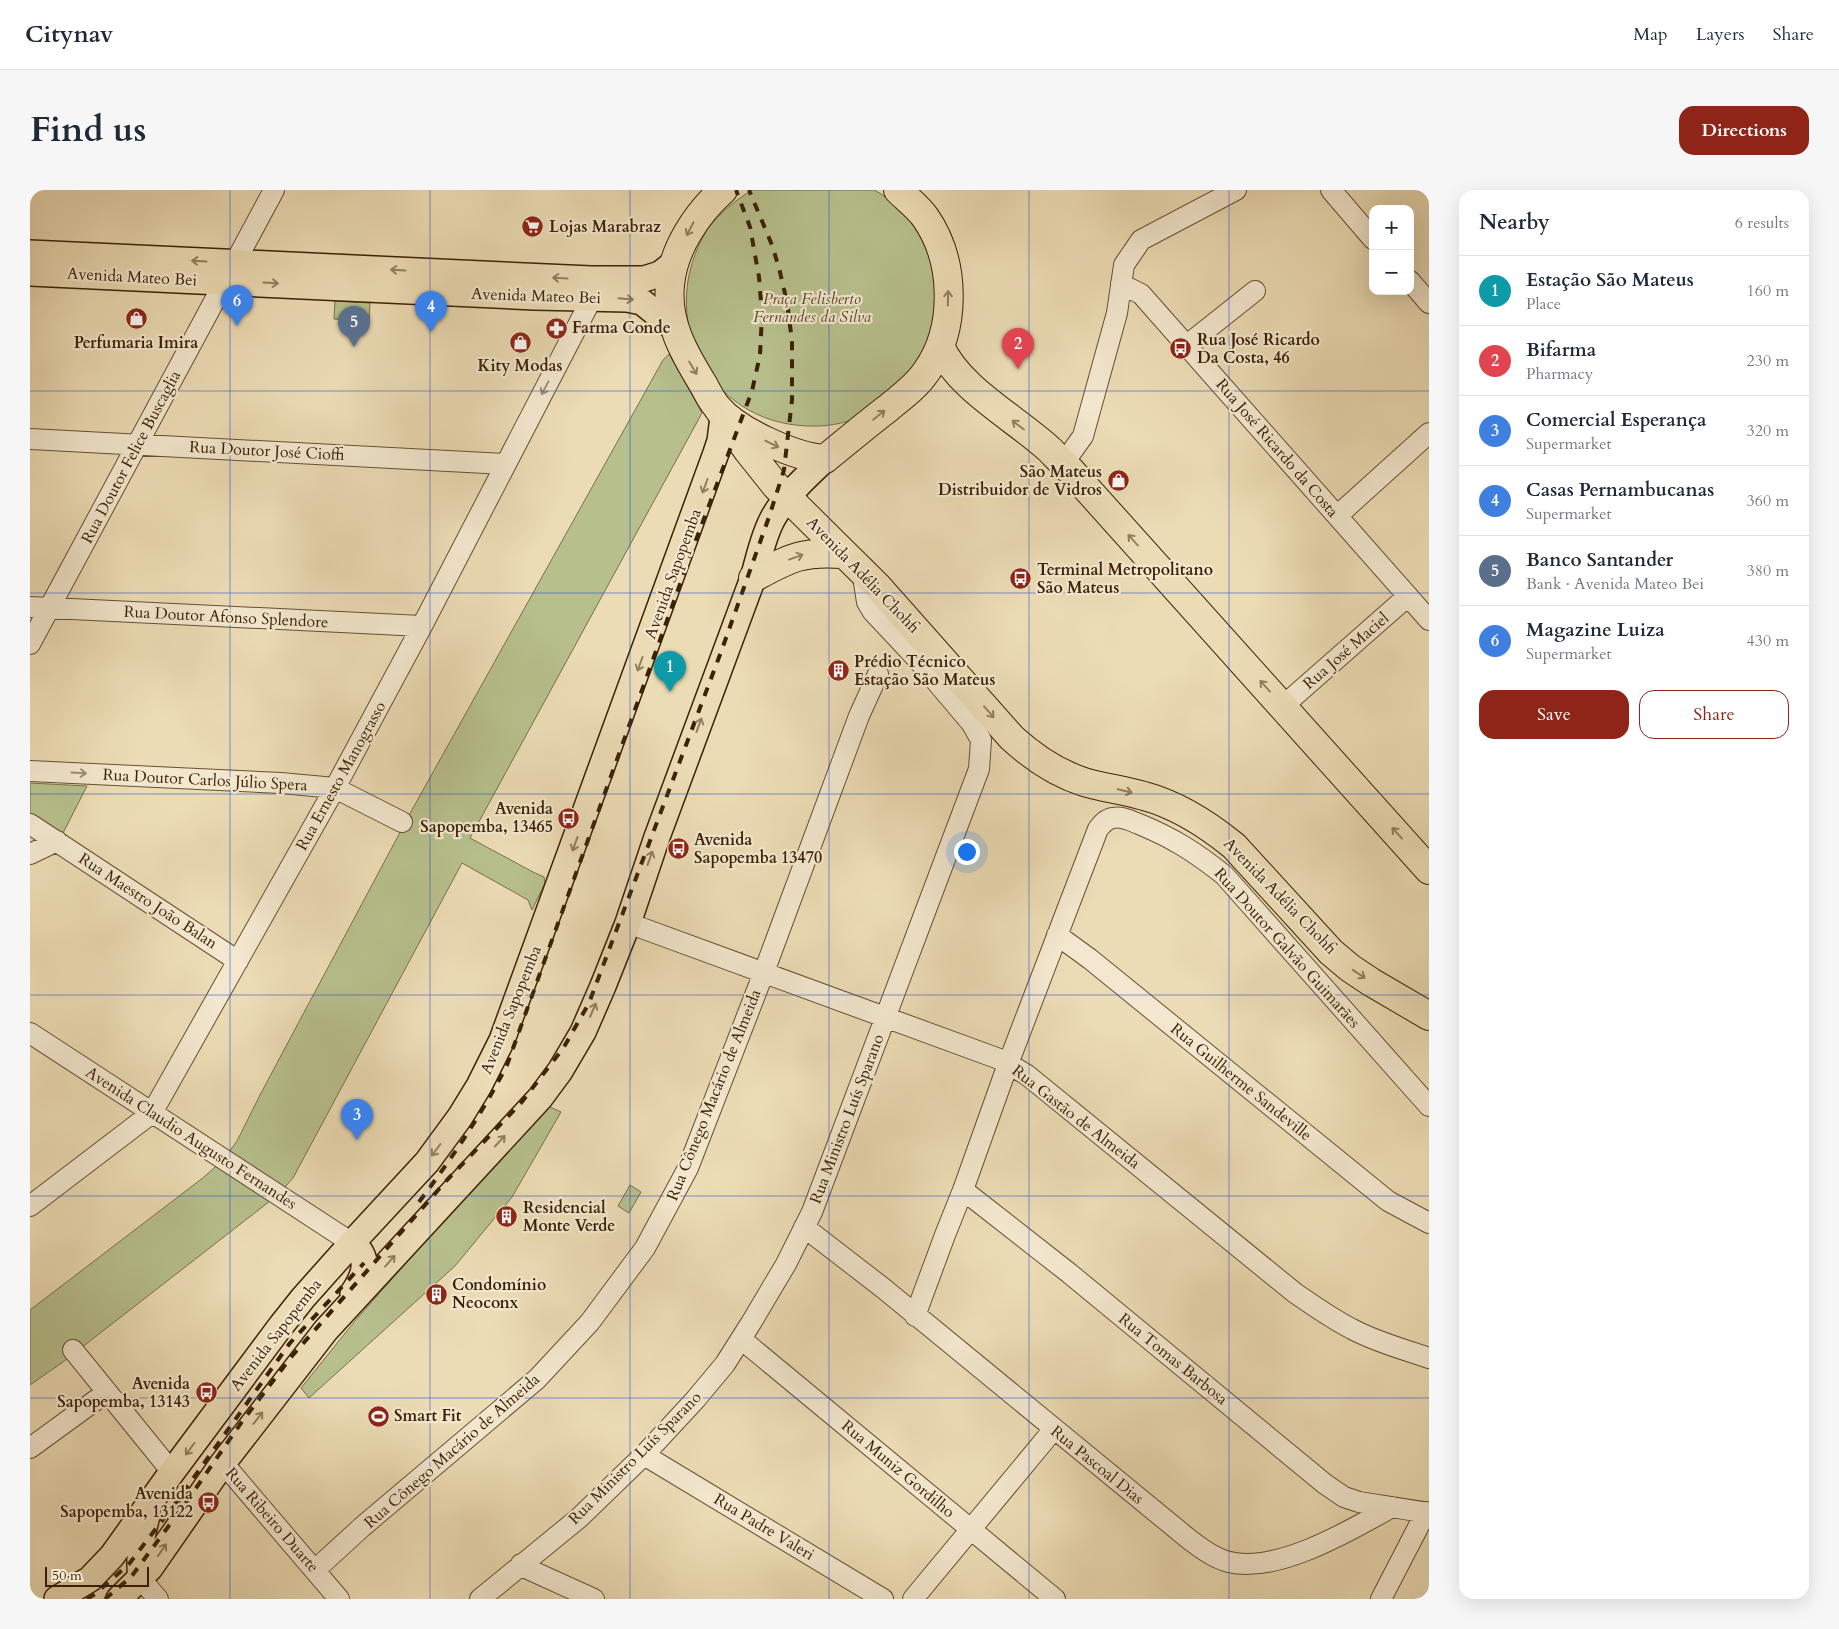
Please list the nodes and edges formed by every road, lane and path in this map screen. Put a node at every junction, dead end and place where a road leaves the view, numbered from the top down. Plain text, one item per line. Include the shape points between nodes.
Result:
1 (274, 190) edge
2 (1236, 190) edge
3 (1331, 190) edge
4 (716, 193) edge
5 (908, 194) edge
6 (1369, 234) edge
7 (30, 253) edge
8 (674, 263) junction
9 (231, 272) junction
10 (30, 273) edge
11 (1121, 284) junction
12 (1414, 286) edge
13 (1255, 291) dead end
14 (592, 298) junction
15 (1429, 303) edge
16 (673, 328) junction
17 (940, 346) junction
18 (1187, 346) junction
19 (720, 412) junction
20 (1429, 433) edge
21 (30, 439) edge
22 (139, 444) junction
23 (825, 459) junction
24 (505, 464) junction
25 (1063, 464) junction
26 (788, 498) junction
27 (1337, 516) junction
28 (853, 562) junction
29 (753, 578) junction
30 (1408, 596) junction
31 (40, 607) edge
32 (1429, 620) edge
33 (422, 626) junction
34 (30, 644) edge
35 (878, 674) dead end
36 (1283, 706) junction
37 (30, 771) edge
38 (335, 788) junction
39 (402, 822) dead end
40 (30, 824) edge
41 (57, 841) junction
42 (30, 854) edge
43 (1429, 870) edge
44 (628, 922) junction
45 (1057, 935) junction
46 (238, 961) junction
47 (764, 972) junction
48 (1429, 1016) edge
49 (885, 1018) junction
50 (30, 1033) edge
51 (1008, 1064) junction
52 (1429, 1106) edge
53 (152, 1113) junction
54 (963, 1190) junction
55 (30, 1206) edge
56 (1429, 1223) edge
57 (804, 1227) junction
58 (352, 1243) junction
59 (915, 1316) junction
60 (333, 1323) junction
61 (741, 1339) junction
62 (73, 1350) dead end
63 (1429, 1358) edge
64 (250, 1368) junction
65 (107, 1392) junction
66 (1054, 1429) junction
67 (30, 1448) edge
68 (644, 1455) junction
69 (223, 1463) junction
70 (172, 1472) junction
71 (155, 1497) junction
72 (1392, 1507) junction
73 (1427, 1513) edge
74 (971, 1529) junction
75 (105, 1564) junction
76 (521, 1564) junction
77 (315, 1570) junction
78 (141, 1579) junction
79 (57, 1599) edge
80 (119, 1599) edge
81 (158, 1599) edge
82 (339, 1599) edge
83 (480, 1599) edge
84 (594, 1599) edge
85 (884, 1599) edge
86 (913, 1599) edge
87 (1055, 1599) edge
88 (1381, 1599) edge

1 - 9 street, Rua Doutor Felice Buscaglia
2 - 11 street via 1141,240 1124,265
3 - 6 street
4 -> 8 highway via 695,221
17 -> 5 highway via 949,300 948,277 934,233
9 -> 7 main road, Avenida Mateo Bei
8 -> 9 main road, Avenida Mateo Bei via 660,274 644,279
8 - 16 highway via 669,298
9 - 10 main road, Avenida Mateo Bei
9 -> 14 main road, Avenida Mateo Bei via 534,297
9 - 22 street, Rua Doutor Felice Buscaglia
11 - 18 street, Rua José Ricardo da Costa via 1141,294
11 - 25 street via 1083,436
12 - 15 street
13 - 18 street
14 -> 16 main road, Avenida Mateo Bei via 642,302
14 -> 24 street, Rua Ernesto Manograsso
16 -> 19 highway via 690,364
23 -> 17 highway via 908,391 925,374
25 -> 17 highway via 957,373
18 - 27 street, Rua José Ricardo da Costa
19 -> 23 highway via 774,445 800,455
19 - 26 highway, Avenida Adélia Chohfi
19 -> 58 main road, Avenida Sapopemba via 720,441 711,470 502,1040 479,1086 428,1162
20 - 27 street
21 - 22 street, Rua Doutor José Cioffi
22 - 24 street, Rua Doutor José Cioffi
22 - 31 street, Rua Doutor Felice Buscaglia
23 - 26 main road
24 - 33 street, Rua Ernesto Manograsso
36 -> 25 highway
26 - 28 highway, Avenida Adélia Chohfi
26 - 29 main road via 773,518
27 - 30 street, Rua José Ricardo da Costa
29 -> 28 highway via 801,554 820,552
28 -> 48 highway, Avenida Adélia Chohfi via 1030,754 1054,770 1084,782 1146,796 1186,812 1218,832 1252,864 1331,952 1370,982
28 - 49 street, Rua Ministro Luís Sparano via 873,612 918,660 972,724 981,740 979,769
44 -> 29 main road
30 - 32 street, Rua José Ricardo da Costa
30 - 36 street, Rua José Maciel
31 - 33 street, Rua Doutor Afonso Splendore
31 - 34 street, Rua Doutor Felice Buscaglia
33 - 38 street, Rua Ernesto Manograsso
35 - 47 street, Rua Cônego Macário de Almeida via 859,716
43 -> 36 highway
37 -> 38 street, Rua Doutor Carlos Júlio Spera
38 - 39 street, Rua Doutor Carlos Júlio Spera
38 - 46 street, Rua Ernesto Manograsso
40 - 41 street, Rua Maestro João Balan
41 - 42 street
41 - 46 street, Rua Maestro João Balan
44 - 47 street, Rua Gastão de Almeida
60 -> 44 main road via 555,1078 583,1032
45 - 51 street
45 - 52 street, Rua Doutor Galvão Guimarães via 1102,823 1111,818 1127,820 1162,834 1191,850 1224,875
45 - 56 street, Rua Guilherme Sandeville via 1388,1201
46 - 53 street, Rua Ernesto Manograsso
47 - 49 street, Rua Gastão de Almeida
47 - 77 street, Rua Cônego Macário de Almeida via 688,1168 645,1248 590,1322 537,1379
49 - 51 street, Rua Gastão de Almeida
49 - 57 street, Rua Ministro Luís Sparano
50 - 53 street, Avenida Claudio Augusto Fernandes
51 - 54 street
51 - 63 street, Rua Gastão de Almeida via 1027,1075 1295,1293 1353,1330
53 - 55 street, Rua Ernesto Manograsso
53 - 58 street, Avenida Claudio Augusto Fernandes
54 - 59 street
54 - 72 street, Rua Tomas Barbosa via 1325,1484 1344,1497
57 - 59 street, Rua Pascoal Dias
57 - 61 street, Rua Ministro Luís Sparano
58 - 60 main road via 362,1252 364,1268 356,1289
58 - 64 main road, Avenida Sapopemba via 303,1298
59 - 66 street, Rua Pascoal Dias
69 -> 60 main road
61 - 68 street, Rua Ministro Luís Sparano via 696,1400
61 - 74 street, Rua Muniz Gordilho
62 - 65 street
64 - 69 main road via 223,1418 220,1437
64 -> 70 main road, Avenida Sapopemba
65 - 67 street
65 - 70 street
66 - 72 street, Rua Pascoal Dias via 1190,1540 1213,1556 1230,1562 1249,1565 1286,1558 1343,1534
66 - 74 street
68 - 76 street, Rua Ministro Luís Sparano via 579,1518
68 - 85 street, Rua Padre Valeri
69 - 77 street, Rua Ribeiro Duarte
78 -> 69 main road
70 - 71 main road, Avenida Sapopemba
71 - 75 main road, Avenida Sapopemba
71 - 78 main road via 142,1532
72 - 73 street
73 - 88 street
74 - 86 street
74 - 87 street, Rua Muniz Gordilho
75 - 78 main road via 125,1568
75 - 79 main road, Avenida Sapopemba via 90,1579
76 - 83 street, Rua Ministro Luís Sparano
76 - 84 street
77 - 82 street, Rua Ribeiro Duarte
78 - 80 main road
78 - 81 street

